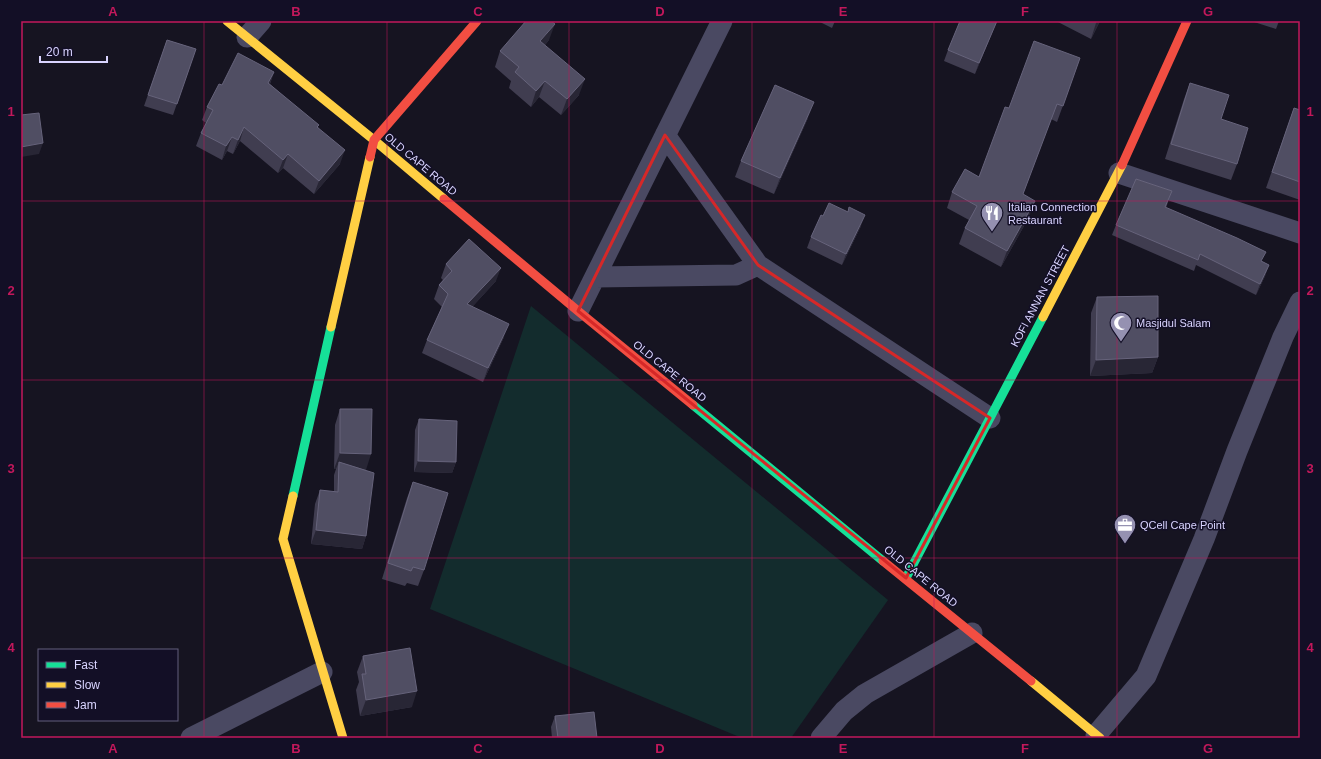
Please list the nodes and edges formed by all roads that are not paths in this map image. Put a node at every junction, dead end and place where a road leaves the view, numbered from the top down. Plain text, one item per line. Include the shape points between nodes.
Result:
1 (228, 21) edge
2 (261, 21) edge
3 (477, 21) edge
4 (722, 21) edge
5 (1187, 21) edge
6 (247, 37) junction
7 (665, 135) junction
8 (374, 140) junction
9 (1119, 173) junction
10 (1300, 233) edge
11 (758, 265) junction
12 (596, 277) junction
13 (1300, 302) edge
14 (578, 311) junction
15 (990, 418) junction
16 (906, 578) junction
17 (972, 634) junction
18 (322, 672) junction
19 (1098, 737) edge
20 (191, 738) edge
21 (343, 738) edge
22 (820, 738) edge

1 - 6 street, OLD CAPE ROAD
2 - 6 street
3 - 8 street
4 - 7 street
5 - 9 street, KOFI ANNAN STREET
6 - 8 street, OLD CAPE ROAD
7 - 11 street
7 - 12 street
8 - 14 street, OLD CAPE ROAD
8 - 18 street via 283,539
9 - 10 street
9 - 15 street, KOFI ANNAN STREET
11 - 12 street via 736,275
11 - 15 street
12 - 14 street
13 - 19 street via 1283,337 1204,539 1146,676
14 - 16 street, OLD CAPE ROAD
15 - 16 street, KOFI ANNAN STREET
16 - 17 street, OLD CAPE ROAD
17 - 19 street, OLD CAPE ROAD
17 - 22 street via 865,694 844,711
18 - 20 street
18 - 21 street

